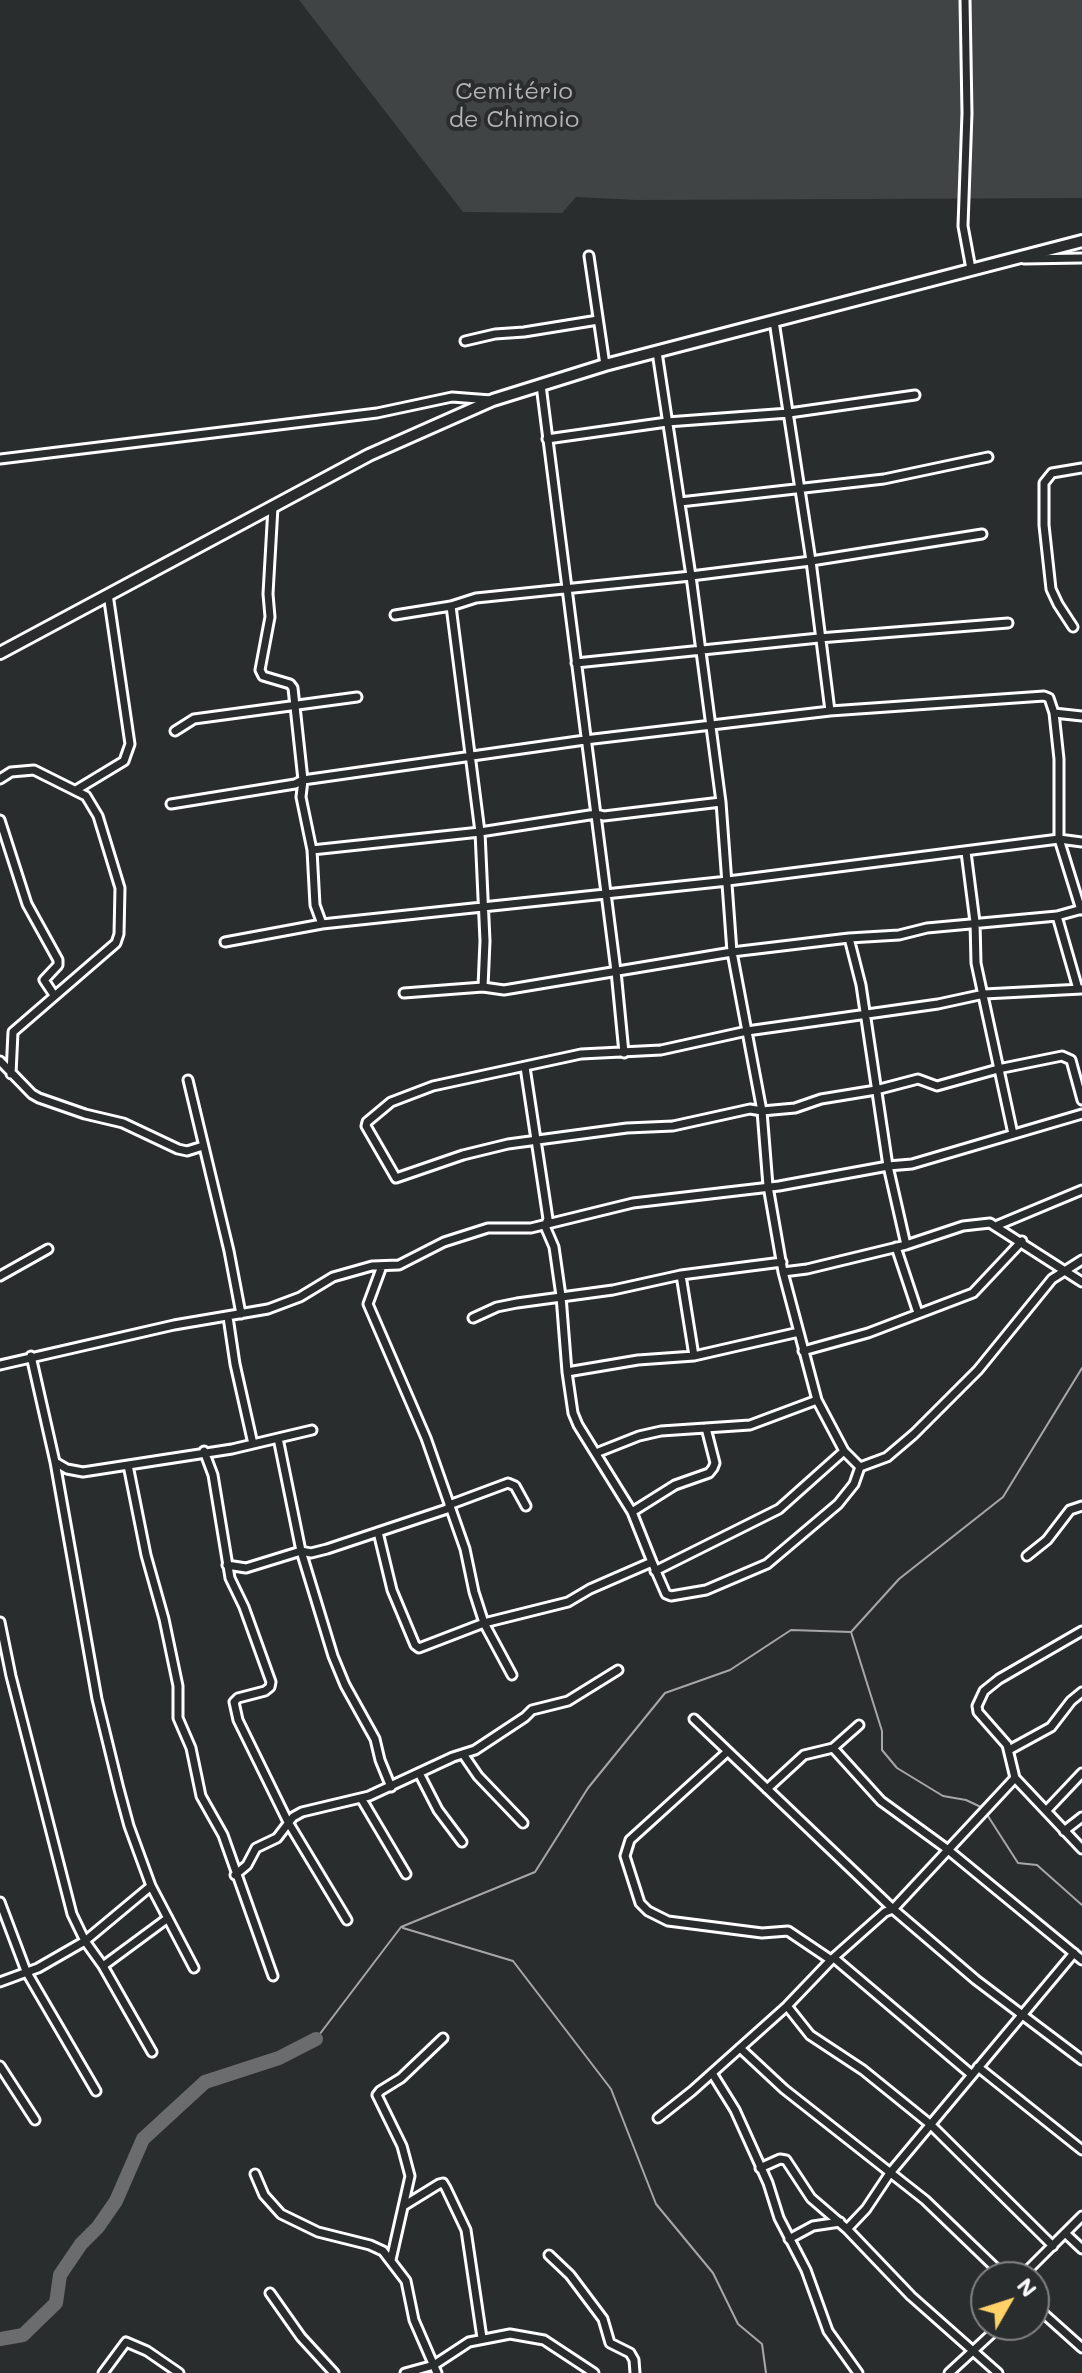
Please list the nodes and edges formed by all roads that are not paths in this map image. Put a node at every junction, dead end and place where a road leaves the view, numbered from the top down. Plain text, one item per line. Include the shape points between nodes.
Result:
1 (965, 0) edge
2 (1082, 241) edge
3 (589, 256) dead end
4 (1082, 258) edge
5 (1018, 259) junction
6 (971, 269) junction
7 (598, 320) junction
8 (774, 321) junction
9 (465, 341) dead end
10 (657, 352) junction
11 (605, 365) junction
12 (541, 385) junction
13 (915, 395) dead end
14 (493, 400) junction
15 (789, 413) junction
16 (667, 422) junction
17 (547, 439) junction
18 (988, 457) dead end
19 (0, 459) edge
20 (1082, 468) edge
21 (798, 487) junction
22 (680, 502) junction
23 (273, 507) junction
24 (982, 534) dead end
25 (811, 561) junction
26 (691, 576) junction
27 (567, 589) junction
28 (108, 593) junction
29 (451, 606) junction
30 (395, 615) dead end
31 (1008, 623) dead end
32 (1073, 627) dead end
33 (819, 638) junction
34 (700, 650) junction
35 (0, 653) edge
36 (576, 663) junction
37 (357, 697) dead end
38 (293, 707) junction
39 (830, 711) junction
40 (1054, 713) junction
41 (1082, 716) edge
42 (709, 727) junction
43 (175, 731) dead end
44 (585, 740) junction
45 (469, 757) junction
46 (0, 779) edge
47 (303, 780) junction
48 (76, 790) junction
49 (721, 802) junction
50 (171, 804) dead end
51 (596, 814) junction
52 (0, 820) edge
53 (480, 832) junction
54 (1059, 839) junction
55 (1082, 842) edge
56 (312, 850) junction
57 (966, 852) junction
58 (728, 881) junction
59 (606, 894) junction
60 (483, 907) junction
61 (1081, 909) edge
62 (1057, 916) junction
63 (975, 922) junction
64 (322, 924) junction
65 (849, 938) junction
66 (225, 942) dead end
67 (732, 952) junction
68 (616, 971) junction
69 (483, 987) junction
70 (1080, 989) edge
71 (404, 993) dead end
72 (984, 994) junction
73 (54, 995) junction
74 (865, 1013) junction
75 (747, 1031) junction
76 (624, 1053) junction
77 (0, 1061) edge
78 (525, 1067) junction
79 (1078, 1068) edge
80 (998, 1069) junction
81 (11, 1074) junction
82 (188, 1080) dead end
83 (876, 1090) junction
84 (1082, 1100) edge
85 (762, 1111) junction
86 (1082, 1114) edge
87 (1013, 1134) junction
88 (536, 1141) junction
89 (203, 1146) junction
90 (888, 1166) junction
91 (768, 1186) junction
92 (1082, 1190) edge
93 (998, 1225) junction
94 (545, 1226) junction
95 (1022, 1241) junction
96 (906, 1245) junction
97 (896, 1247) junction
98 (48, 1249) dead end
99 (1082, 1260) edge
100 (782, 1262) junction
101 (382, 1266) junction
102 (1066, 1271) junction
103 (783, 1272) junction
104 (681, 1275) junction
105 (0, 1276) edge
106 (1082, 1282) edge
107 (561, 1296) junction
108 (918, 1313) junction
109 (241, 1314) junction
110 (228, 1317) junction
111 (473, 1318) dead end
112 (799, 1332) junction
113 (803, 1351) junction
114 (31, 1356) junction
115 (694, 1356) junction
116 (0, 1365) edge
117 (567, 1372) junction
118 (817, 1400) junction
119 (706, 1428) junction
120 (312, 1430) dead end
121 (278, 1438) junction
122 (253, 1444) junction
123 (204, 1451) junction
124 (844, 1451) junction
125 (596, 1453) junction
126 (55, 1462) junction
127 (128, 1465) junction
128 (860, 1467) junction
129 (449, 1506) junction
130 (526, 1506) dead end
131 (1082, 1506) edge
132 (632, 1512) junction
133 (378, 1532) junction
134 (301, 1551) junction
135 (1027, 1556) dead end
136 (652, 1562) junction
137 (227, 1565) junction
138 (655, 1571) junction
139 (0, 1622) edge
140 (484, 1623) junction
141 (1082, 1631) edge
142 (618, 1670) dead end
143 (512, 1675) dead end
144 (1082, 1692) edge
145 (694, 1719) dead end
146 (859, 1725) dead end
147 (833, 1748) junction
148 (1009, 1750) junction
149 (726, 1753) junction
150 (463, 1754) junction
151 (419, 1773) junction
152 (1082, 1773) edge
153 (1015, 1778) junction
154 (391, 1787) junction
155 (767, 1789) junction
156 (361, 1798) junction
157 (1046, 1811) junction
158 (1082, 1817) edge
159 (288, 1822) junction
160 (523, 1823) dead end
161 (1064, 1831) junction
162 (462, 1842) dead end
163 (947, 1849) junction
164 (1082, 1849) edge
165 (406, 1874) dead end
166 (235, 1875) junction
167 (151, 1886) junction
168 (0, 1902) edge
169 (893, 1909) junction
170 (168, 1918) junction
171 (347, 1920) dead end
172 (85, 1941) junction
173 (1074, 1953) junction
174 (833, 1959) junction
175 (1082, 1960) edge
176 (103, 1966) junction
177 (194, 1968) dead end
178 (26, 1971) junction
179 (273, 1976) dead end
180 (0, 1982) edge
181 (787, 2006) junction
182 (1023, 2014) junction
183 (443, 2038) dead end
184 (740, 2048) junction
185 (152, 2052) dead end
186 (1082, 2060) edge
187 (0, 2066) edge
188 (978, 2067) junction
189 (712, 2073) junction
190 (972, 2075) junction
191 (96, 2091) dead end
192 (658, 2118) dead end
193 (35, 2120) dead end
194 (931, 2125) junction
195 (1082, 2150) edge
196 (760, 2168) junction
197 (890, 2173) junction
198 (255, 2174) dead end
199 (404, 2205) junction
200 (1082, 2216) edge
201 (840, 2222) junction
202 (847, 2229) junction
203 (1065, 2233) junction
204 (789, 2239) junction
205 (1053, 2246) junction
206 (1082, 2249) edge
207 (549, 2255) dead end
208 (391, 2260) junction
209 (988, 2261) edge
210 (1038, 2261) edge
211 (270, 2293) dead end
212 (1050, 2319) edge
213 (482, 2338) junction
214 (984, 2341) edge
215 (1082, 2348) edge
216 (973, 2352) junction
217 (435, 2369) edge
218 (103, 2373) edge
219 (179, 2373) edge
220 (334, 2373) edge
221 (405, 2373) edge
222 (594, 2373) edge
223 (635, 2373) edge
224 (858, 2373) edge
225 (949, 2373) edge
226 (998, 2373) edge

1 - 6 street via 963,226
2 - 5 street
3 - 7 street
4 - 5 street
5 - 6 street
6 - 8 street
7 - 9 street
7 - 11 street
8 - 10 street
8 - 15 street
10 - 11 street
10 - 16 street
11 - 12 street
12 - 14 street
12 - 17 street
13 - 15 street
14 - 19 street via 452,397 377,413
14 - 23 street via 369,455
15 - 16 street
15 - 21 street
16 - 17 street
16 - 22 street
17 - 27 street
18 - 21 street via 884,479
20 - 32 street via 1052,473 1044,483 1051,589
21 - 22 street
21 - 25 street
22 - 26 street
23 - 28 street
23 - 38 street via 270,617 260,670 263,676 292,686
24 - 25 street
25 - 26 street
25 - 33 street
26 - 27 street
26 - 34 street
27 - 29 street via 476,598
27 - 36 street
28 - 35 street
28 - 48 street via 130,744 124,761
29 - 30 street
29 - 45 street
31 - 33 street
33 - 34 street
33 - 39 street
34 - 36 street
34 - 42 street
36 - 44 street
37 - 38 street
38 - 43 street via 194,719
38 - 47 street
39 - 40 street via 1044,696
39 - 42 street
40 - 41 street
40 - 54 street
42 - 44 street
42 - 49 street
44 - 45 street
44 - 51 street
45 - 47 street
45 - 53 street
46 - 48 street via 34,770
47 - 50 street
47 - 56 street via 301,797
48 - 73 street via 93,805 118,877 119,934 110,949
49 - 51 street
49 - 58 street
51 - 53 street
51 - 59 street
52 - 73 street via 22,893 58,960 44,980
53 - 56 street
53 - 60 street
54 - 55 street
54 - 57 street
54 - 61 street
56 - 64 street via 315,905
57 - 58 street
57 - 63 street
58 - 59 street
58 - 67 street
59 - 60 street
59 - 68 street
60 - 64 street
60 - 69 street
61 - 62 street
62 - 63 street
62 - 70 street
63 - 65 street
63 - 72 street via 976,963
64 - 66 street
65 - 67 street
65 - 74 street
67 - 68 street
67 - 75 street
68 - 69 street via 504,990
68 - 76 street
69 - 71 street
70 - 72 street
72 - 74 street
72 - 80 street
73 - 81 street via 13,1032
74 - 75 street
74 - 83 street
75 - 76 street
75 - 85 street
76 - 78 street via 581,1054
77 - 81 street
78 - 88 street
78 - 88 street via 396,1099 366,1126 396,1178 475,1151
79 - 80 street via 1062,1056
79 - 84 street
80 - 83 street via 937,1086 918,1079
80 - 87 street
81 - 89 street via 39,1098 123,1123 178,1149
82 - 89 street
83 - 85 street
83 - 90 street
85 - 88 street
85 - 91 street
86 - 87 street
87 - 90 street via 912,1164
88 - 94 street
89 - 109 street
90 - 91 street
90 - 96 street
91 - 94 street via 633,1203
91 - 100 street
92 - 93 street
93 - 95 street
93 - 96 street via 963,1226
94 - 101 street via 488,1228 399,1265
94 - 107 street via 554,1247
95 - 102 street
95 - 108 street via 973,1293
96 - 97 street
97 - 103 street
97 - 108 street
98 - 105 street
99 - 102 street
100 - 103 street
100 - 104 street
101 - 109 street via 345,1272 300,1297
101 - 129 street via 368,1304
102 - 106 street
102 - 128 street via 1052,1279 978,1370 914,1434 887,1457
103 - 112 street
104 - 107 street
104 - 115 street
107 - 111 street via 505,1305
107 - 117 street
108 - 113 street
109 - 110 street
110 - 114 street
110 - 122 street
112 - 113 street
112 - 115 street
113 - 118 street
114 - 116 street
114 - 126 street
115 - 117 street
117 - 125 street via 578,1425
118 - 119 street via 750,1425
118 - 124 street
119 - 125 street via 639,1436
119 - 132 street via 715,1463 709,1473 675,1485
120 - 121 street
121 - 122 street
121 - 134 street
122 - 123 street
123 - 127 street
123 - 137 street via 213,1475
124 - 128 street
124 - 138 street via 779,1509
125 - 132 street
126 - 127 street via 83,1472
126 - 167 street via 97,1699 129,1826
127 - 166 street via 178,1686 178,1718 201,1796 223,1835
128 - 138 street via 838,1504 757,1570 676,1596 666,1594
129 - 130 street via 508,1483
129 - 133 street
129 - 140 street
131 - 135 street via 1070,1510
132 - 136 street
133 - 134 street via 319,1551
133 - 140 street via 415,1645 425,1647
134 - 137 street via 246,1568
134 - 154 street via 340,1674 375,1739
136 - 138 street
136 - 140 street via 568,1602
137 - 159 street via 271,1682 265,1691 238,1698 234,1707
139 - 172 street via 67,1901
140 - 143 street
141 - 148 street via 984,1691 978,1712
142 - 150 street via 568,1701 532,1710
144 - 148 street via 1051,1727
145 - 149 street
146 - 147 street
147 - 155 street via 804,1755
147 - 163 street via 881,1801
148 - 153 street
149 - 155 street
149 - 174 street via 630,1840 625,1856 640,1903 668,1921 762,1933 788,1931
150 - 151 street
150 - 160 street
151 - 154 street
151 - 162 street
152 - 157 street
153 - 157 street
153 - 163 street
154 - 156 street
155 - 169 street
156 - 159 street via 302,1812
156 - 165 street
157 - 161 street
158 - 161 street
159 - 166 street via 277,1838 256,1848
159 - 171 street
161 - 164 street
163 - 169 street
163 - 173 street
166 - 179 street
167 - 170 street
167 - 172 street
168 - 178 street
169 - 174 street
169 - 182 street
170 - 176 street
170 - 177 street
172 - 176 street
172 - 178 street
173 - 175 street
173 - 182 street
174 - 181 street
174 - 190 street
176 - 185 street
178 - 180 street
178 - 191 street
181 - 184 street
181 - 194 street via 810,2035
182 - 186 street
182 - 188 street
183 - 199 street via 377,2095 410,2176
184 - 189 street
184 - 197 street
187 - 193 street
188 - 190 street
188 - 195 street
189 - 192 street
189 - 196 street
190 - 194 street
194 - 197 street
194 - 205 street
196 - 201 street via 783,2158 811,2198
196 - 204 street
197 - 202 street
197 - 209 street
198 - 208 street via 281,2214 326,2235 370,2245
199 - 208 street
199 - 213 street via 439,2184 446,2188 466,2230
200 - 203 street
201 - 202 street
201 - 204 street via 813,2226
202 - 216 street
203 - 205 street
203 - 206 street
204 - 224 street via 828,2331
205 - 210 street
207 - 223 street via 603,2319 610,2343 630,2353
208 - 217 street via 406,2281 414,2320
211 - 220 street
212 - 215 street
213 - 217 street via 462,2346
213 - 222 street via 538,2337
214 - 216 street
216 - 225 street
216 - 226 street
217 - 221 street
218 - 219 street via 126,2342

